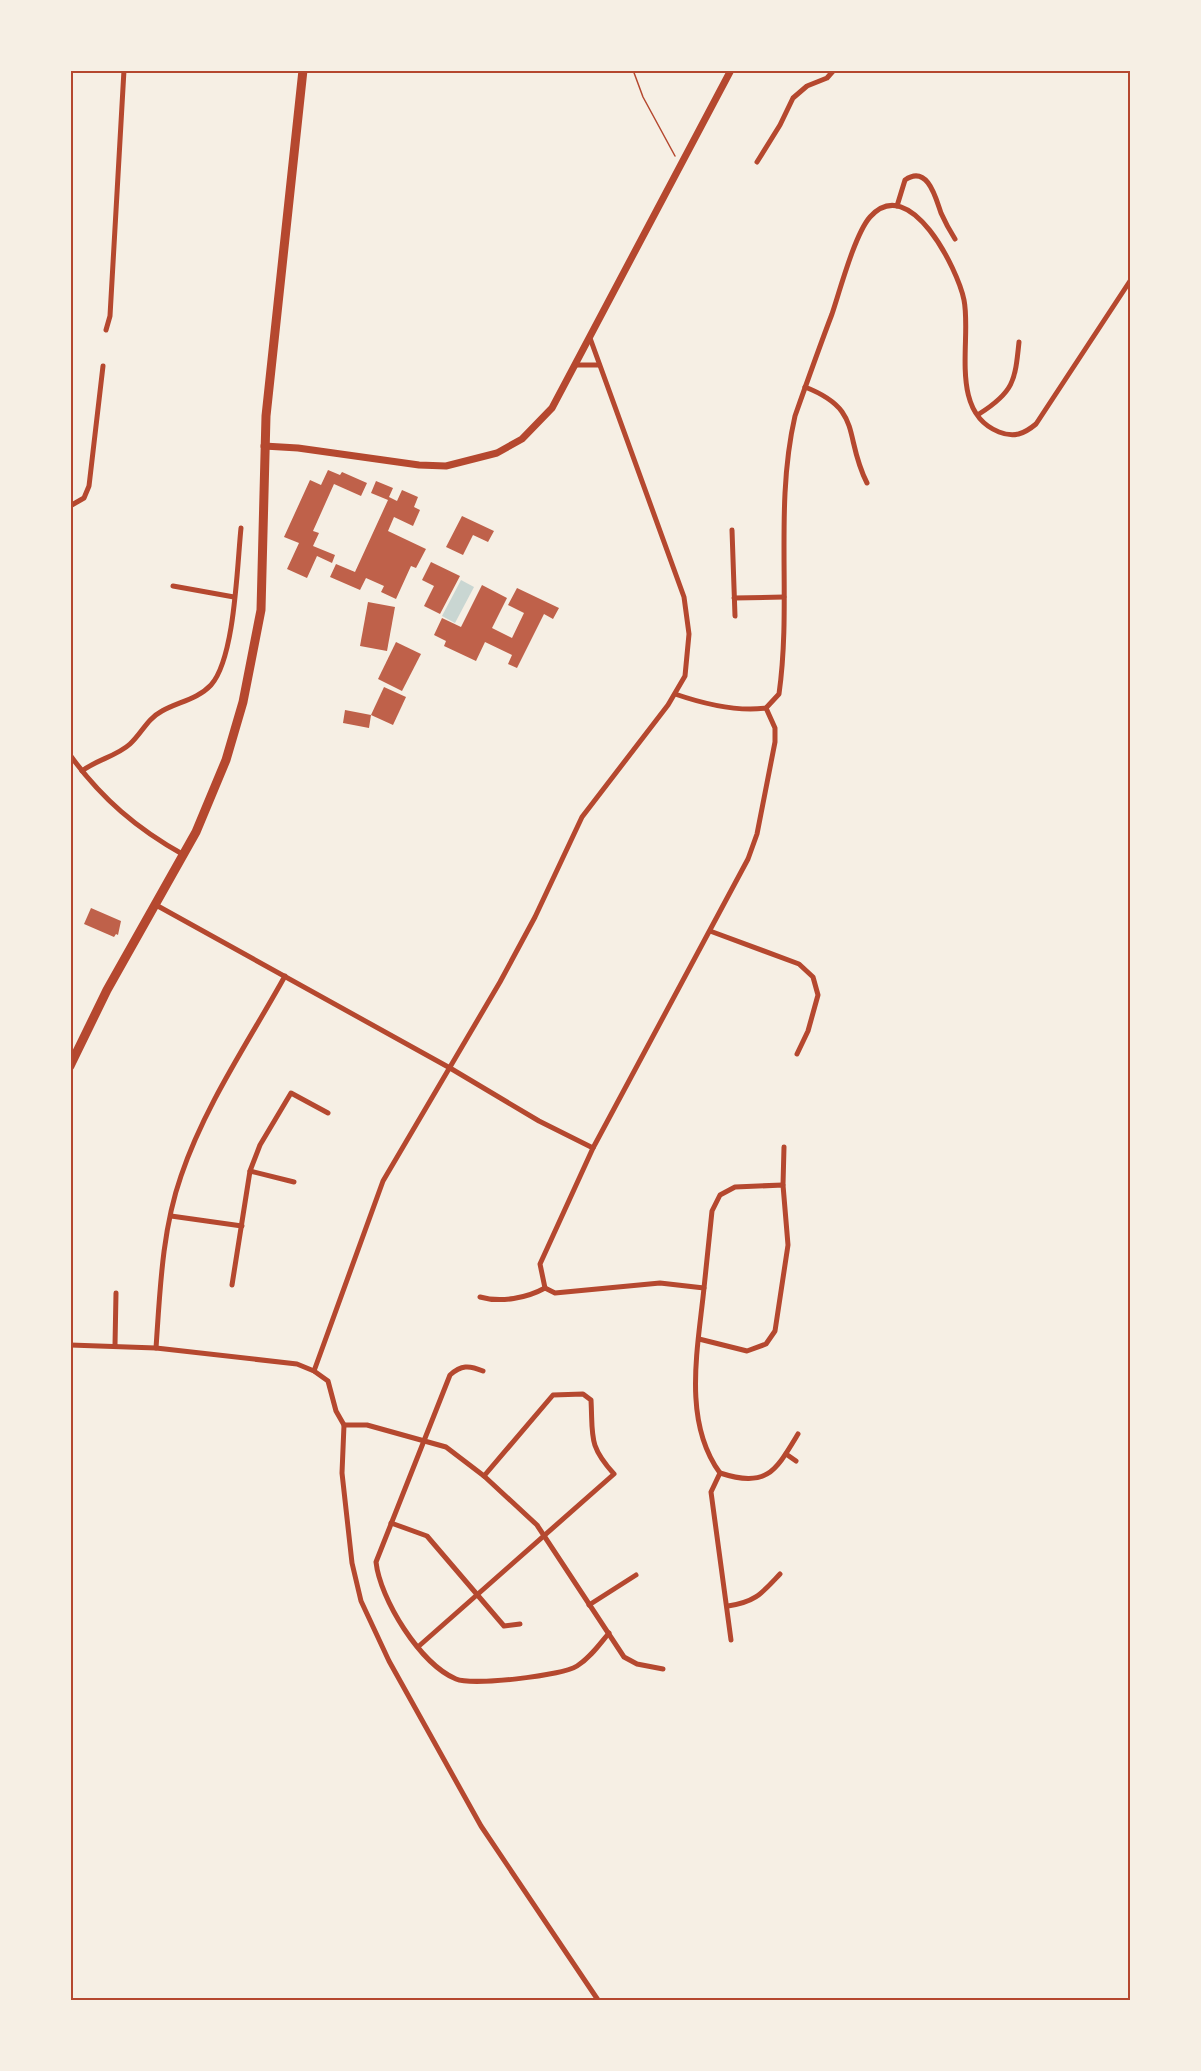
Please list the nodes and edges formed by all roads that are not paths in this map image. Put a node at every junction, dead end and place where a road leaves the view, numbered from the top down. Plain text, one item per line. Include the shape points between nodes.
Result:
1 (124, 70) edge
2 (303, 70) edge
3 (731, 70) edge
4 (834, 70) edge
5 (757, 162) dead end
6 (897, 206) junction
7 (955, 239) dead end
8 (1131, 281) edge
9 (106, 330) dead end
10 (590, 338) junction
11 (1019, 342) dead end
12 (576, 365) junction
13 (599, 365) junction
14 (103, 366) dead end
15 (805, 387) junction
16 (979, 414) junction
17 (264, 446) junction
18 (867, 483) dead end
19 (70, 506) edge
20 (242, 528) dead end
21 (732, 530) dead end
22 (173, 586) dead end
23 (234, 597) junction
24 (784, 597) junction
25 (734, 598) junction
26 (735, 616) dead end
27 (675, 694) junction
28 (766, 708) junction
29 (70, 755) edge
30 (82, 771) junction
31 (185, 856) junction
32 (156, 905) junction
33 (710, 931) junction
34 (285, 976) junction
35 (797, 1054) dead end
36 (70, 1066) edge
37 (450, 1068) junction
38 (328, 1113) dead end
39 (784, 1147) dead end
40 (592, 1148) junction
41 (250, 1171) junction
42 (294, 1182) dead end
43 (783, 1185) junction
44 (171, 1216) junction
45 (242, 1226) junction
46 (232, 1285) dead end
47 (545, 1288) junction
48 (704, 1288) junction
49 (116, 1293) dead end
50 (480, 1297) dead end
51 (699, 1339) junction
52 (70, 1345) edge
53 (116, 1345) junction
54 (156, 1348) junction
55 (314, 1371) junction
56 (483, 1371) dead end
57 (344, 1425) junction
58 (798, 1434) dead end
59 (424, 1440) junction
60 (786, 1454) junction
61 (796, 1461) dead end
62 (720, 1473) junction
63 (484, 1476) junction
64 (391, 1523) junction
65 (544, 1536) junction
66 (780, 1574) dead end
67 (636, 1575) dead end
68 (477, 1594) junction
69 (589, 1605) junction
70 (728, 1606) junction
71 (520, 1624) dead end
72 (609, 1633) junction
73 (731, 1640) dead end
74 (419, 1646) junction
75 (663, 1668) dead end
76 (598, 2001) edge

1 - 9 street via 110,316
2 - 17 main road
3 - 10 street
4 - 5 street via 793,98
6 - 7 street via 908,178 926,181 935,191
6 - 15 street via 874,213 865,225
6 - 16 street via 927,227 948,256 957,277 964,301 965,380
8 - 16 street via 1036,424 1022,434 1006,435 990,427
10 - 12 street
10 - 13 street
11 - 16 street via 1016,376 998,402
12 - 13 street
12 - 17 street via 552,408 522,439 470,462 419,465
13 - 27 street via 686,607 685,676
14 - 19 street via 89,486 84,498
15 - 18 street via 830,398 845,412 854,454
15 - 24 street via 786,464
17 - 31 main road via 261,610 243,702 226,760
20 - 23 street
21 - 25 street
22 - 23 street
23 - 30 street via 223,662 211,685 201,694 161,711 148,720 131,744
24 - 25 street
24 - 28 street via 779,694
25 - 26 street
27 - 28 street via 726,708
27 - 37 street via 582,817 535,917
28 - 33 street via 775,728 775,742 757,834
29 - 30 street
30 - 31 street via 128,819
31 - 32 main road
32 - 34 street
32 - 36 main road via 107,990
33 - 35 street via 799,963 813,977 818,995
33 - 40 street
34 - 37 street
34 - 44 street via 200,1129 180,1176
37 - 40 street
37 - 55 street via 383,1181
38 - 41 street via 291,1093 260,1145
39 - 43 street
40 - 47 street via 540,1264
41 - 42 street
41 - 45 street
43 - 48 street via 735,1187 720,1195 712,1211
43 - 51 street via 788,1245 775,1331 766,1344 747,1351
44 - 45 street
44 - 54 street
45 - 46 street
47 - 48 street via 555,1293 660,1283
47 - 50 street via 531,1296 490,1300
48 - 51 street
49 - 53 street
51 - 62 street via 694,1374 702,1440
52 - 53 street
53 - 54 street
54 - 55 street via 297,1364
55 - 57 street via 328,1381
56 - 59 street via 471,1366 458,1368 450,1375
57 - 59 street via 367,1425
57 - 76 street via 342,1473 352,1563 362,1601 389,1661 481,1826
58 - 60 street
59 - 63 street via 446,1447
59 - 64 street
60 - 61 street
60 - 62 street via 767,1476 743,1480
62 - 70 street via 711,1492
63 - 65 street via 537,1524
63 - 65 street via 553,1395 583,1394 591,1400 597,1455 614,1474
64 - 68 street via 427,1536
64 - 74 street via 376,1562 377,1574 397,1622
65 - 68 street
65 - 69 street
66 - 70 street via 749,1603
67 - 69 street
68 - 71 street via 504,1626
68 - 74 street
69 - 72 street
70 - 73 street
72 - 74 street via 589,1657 561,1674 474,1681 457,1680 439,1669
72 - 75 street via 624,1657 637,1664

